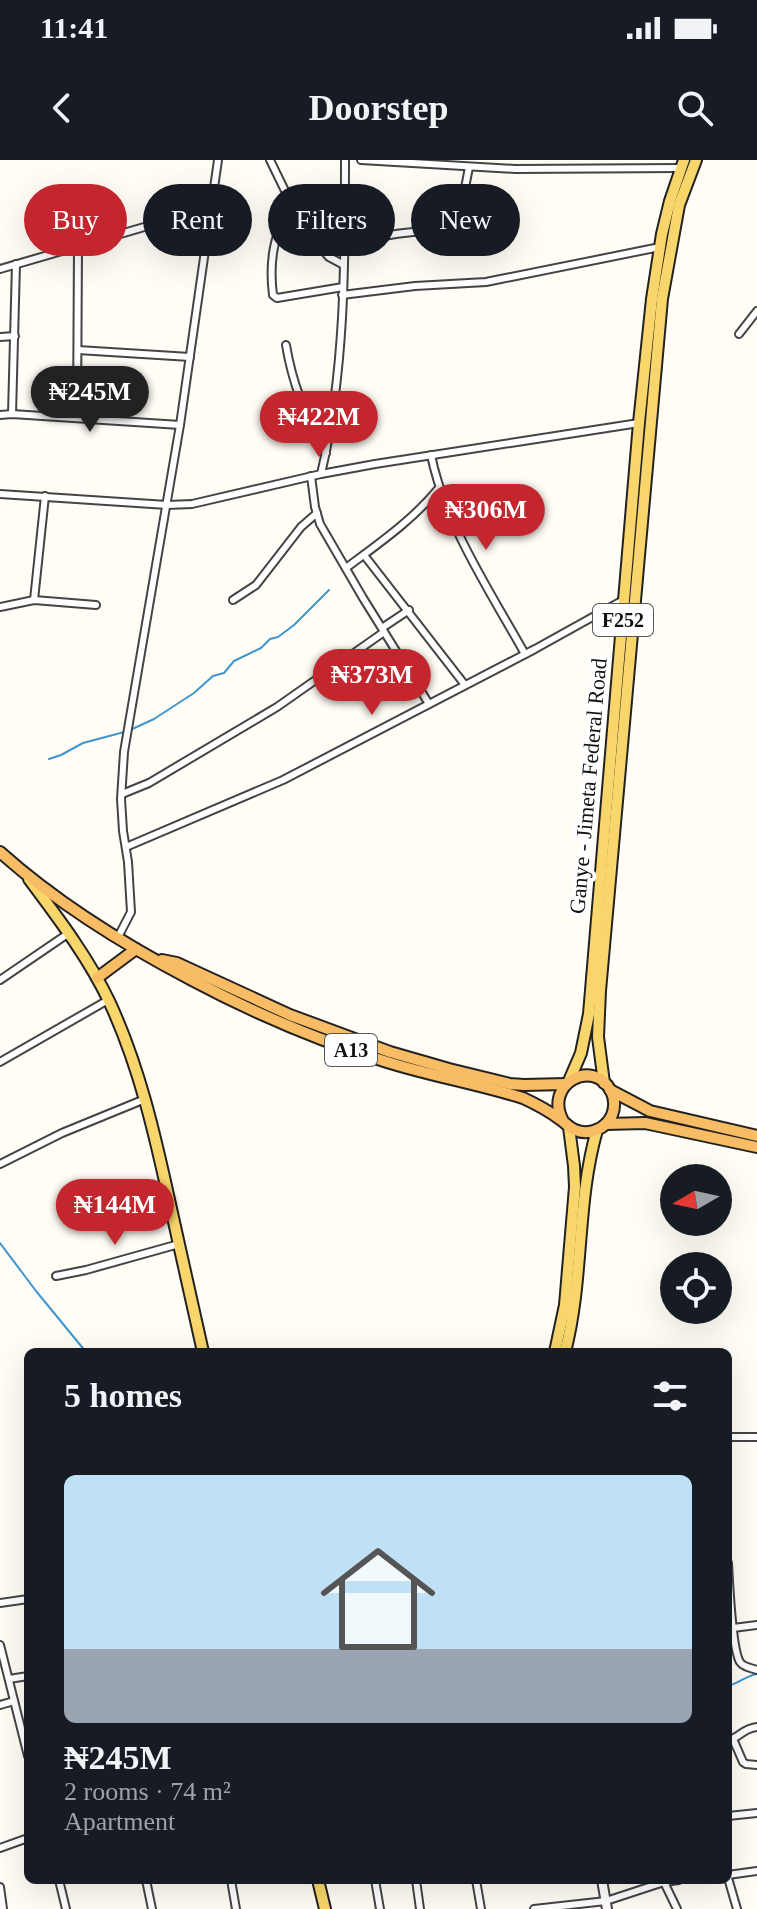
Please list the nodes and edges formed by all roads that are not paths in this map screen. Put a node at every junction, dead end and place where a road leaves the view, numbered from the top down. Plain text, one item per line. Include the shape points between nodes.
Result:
1 (218, 160) edge
2 (270, 160) edge
3 (345, 160) edge
4 (361, 160) edge
5 (696, 160) edge
6 (384, 161) edge
7 (487, 164) edge
8 (682, 164) edge
9 (469, 167) junction
10 (215, 184) edge
11 (282, 184) edge
12 (345, 184) edge
13 (395, 235) edge
14 (660, 247) junction
15 (44, 256) edge
16 (78, 256) edge
17 (205, 256) edge
18 (271, 256) edge
19 (328, 256) edge
20 (344, 256) edge
21 (16, 264) junction
22 (344, 265) junction
23 (0, 269) edge
24 (343, 291) junction
25 (757, 311) edge
26 (739, 334) dead end
27 (15, 336) junction
28 (0, 337) edge
29 (286, 345) dead end
30 (78, 350) junction
31 (190, 357) junction
32 (12, 414) junction
33 (0, 415) edge
34 (77, 418) junction
35 (639, 423) junction
36 (180, 425) junction
37 (326, 453) junction
38 (431, 455) junction
39 (321, 474) junction
40 (311, 476) junction
41 (439, 488) junction
42 (0, 494) edge
43 (45, 496) junction
44 (167, 505) junction
45 (317, 513) junction
46 (364, 555) junction
47 (346, 568) junction
48 (625, 599) junction
49 (34, 600) junction
50 (233, 600) dead end
51 (96, 605) dead end
52 (0, 607) edge
53 (409, 610) junction
54 (383, 630) junction
55 (525, 654) junction
56 (465, 685) junction
57 (429, 704) junction
58 (122, 794) junction
59 (126, 847) junction
60 (2, 858) edge
61 (27, 876) junction
62 (69, 933) junction
63 (117, 939) junction
64 (136, 949) junction
65 (147, 956) junction
66 (97, 978) junction
67 (0, 980) edge
68 (108, 1000) junction
69 (0, 1062) edge
70 (567, 1082) junction
71 (607, 1086) junction
72 (145, 1099) junction
73 (566, 1124) junction
74 (602, 1127) junction
75 (757, 1136) edge
76 (757, 1147) edge
77 (0, 1164) edge
78 (179, 1244) junction
79 (56, 1276) dead end
80 (202, 1348) edge
81 (556, 1348) edge
82 (566, 1348) edge
83 (732, 1437) edge
84 (757, 1437) edge
85 (24, 1600) edge
86 (0, 1603) edge
87 (732, 1618) edge
88 (757, 1625) edge
89 (733, 1628) junction
90 (0, 1645) edge
91 (732, 1647) edge
92 (757, 1670) edge
93 (24, 1677) edge
94 (9, 1679) junction
95 (14, 1701) junction
96 (0, 1705) edge
97 (757, 1727) edge
98 (732, 1739) edge
99 (24, 1740) edge
100 (732, 1743) edge
101 (757, 1765) edge
102 (757, 1813) edge
103 (732, 1816) edge
104 (24, 1839) edge
105 (0, 1848) edge
106 (757, 1871) edge
107 (732, 1875) edge
108 (60, 1884) edge
109 (147, 1884) edge
110 (232, 1884) edge
111 (319, 1884) edge
112 (376, 1884) edge
113 (417, 1884) edge
114 (477, 1884) edge
115 (603, 1884) edge
116 (657, 1884) edge
117 (665, 1884) edge
118 (730, 1884) edge
119 (0, 1887) edge
120 (606, 1905) edge
121 (3, 1909) edge
122 (66, 1909) edge
123 (152, 1909) edge
124 (236, 1909) edge
125 (325, 1909) edge
126 (380, 1909) edge
127 (420, 1909) edge
128 (481, 1909) edge
129 (534, 1909) edge
130 (677, 1909) edge
131 (737, 1909) edge

1 - 10 street
2 - 11 street
3 - 12 street
4 - 6 street
5 - 71 main road, Ganye - Jimeta Federal Road / F252 via 679,205 662,299 598,1015
6 - 9 street
7 - 8 street
7 - 9 street
8 - 14 main road, Ganye - Jimeta Federal Road / F252
9 - 13 street via 463,230
14 - 24 street via 486,282
14 - 35 main road, Ganye - Jimeta Federal Road / F252
15 - 21 street
16 - 30 street
17 - 31 street
18 - 24 street via 277,298
19 - 22 street
20 - 22 street
21 - 23 street
21 - 27 street
22 - 24 street
24 - 37 street
25 - 26 street
27 - 28 street
27 - 32 street
29 - 37 street via 313,431
30 - 31 street
30 - 34 street
31 - 36 street
32 - 33 street
32 - 34 street
34 - 36 street
35 - 38 street
35 - 48 main road, Ganye - Jimeta Federal Road / F252
36 - 44 street
37 - 39 street
38 - 39 street
38 - 41 street
39 - 40 street
40 - 44 street
40 - 45 street
41 - 46 street
41 - 55 street
42 - 43 street
43 - 44 street
43 - 49 street
44 - 58 street via 124,752
45 - 47 street
45 - 50 street via 256,585
46 - 47 street
46 - 53 street
47 - 54 street
48 - 55 street
48 - 70 main road, Ganye - Jimeta Federal Road / F252 via 589,1014 581,1053
49 - 51 street
49 - 52 street
53 - 54 street
53 - 56 street
54 - 57 street
54 - 58 street via 277,707
55 - 56 street
56 - 57 street
57 - 59 street via 283,780
58 - 59 street
59 - 63 street via 131,912
60 - 61 highway, A13
61 - 62 main road
61 - 63 highway, A13
62 - 66 main road
62 - 67 street
63 - 64 highway, A13
64 - 65 highway, A13
64 - 66 highway
65 - 70 highway, A13 via 177,963 290,1015 390,1052 510,1084
65 - 73 highway, A13 via 286,1025 388,1062 523,1098
66 - 68 main road
68 - 69 street
68 - 72 main road
70 - 71 highway, A13 via 587,1075
70 - 73 highway via 558,1098
71 - 74 highway via 614,1108
71 - 75 highway, A13 via 650,1111
72 - 77 street
72 - 78 main road
73 - 74 highway, A13 via 587,1133
73 - 81 main road via 575,1187 565,1305
74 - 76 highway, A13 via 645,1123
74 - 82 main road via 584,1188
78 - 79 street
78 - 80 main road
83 - 84 street
85 - 86 street
87 - 89 street
88 - 89 street
89 - 91 street
90 - 94 street
91 - 92 street via 742,1665
93 - 94 street
94 - 95 street
95 - 96 street
95 - 99 street
97 - 98 street
100 - 101 street via 743,1762
102 - 103 street
104 - 105 street
106 - 107 street
108 - 122 street
109 - 123 street
110 - 124 street
111 - 125 main road
112 - 126 street
113 - 127 street
114 - 128 street
115 - 120 street
116 - 120 street
117 - 130 street
118 - 131 street
119 - 121 street
120 - 129 street

